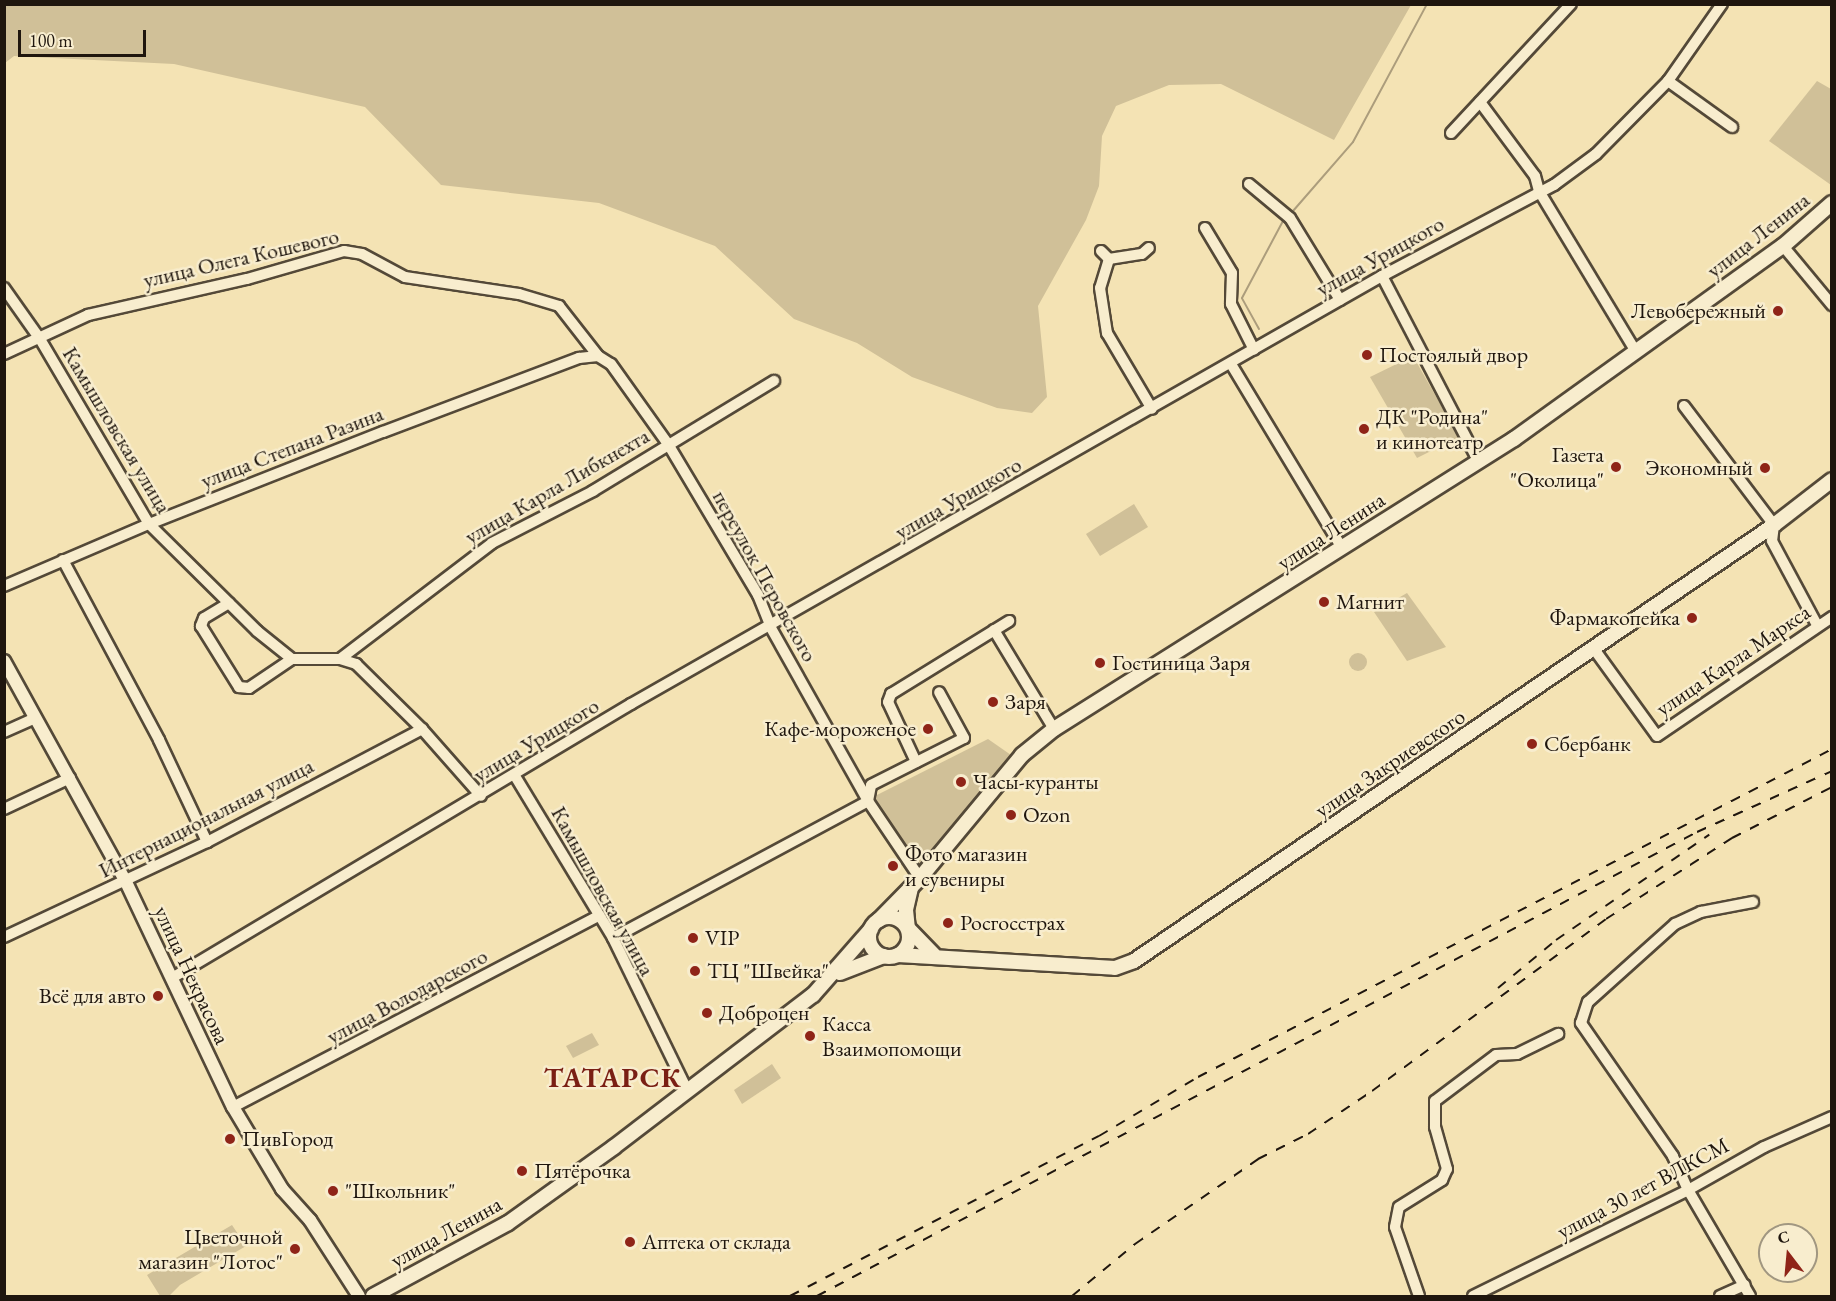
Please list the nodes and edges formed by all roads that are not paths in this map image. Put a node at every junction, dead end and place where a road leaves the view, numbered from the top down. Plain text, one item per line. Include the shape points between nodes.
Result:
1 (1571, 4) edge
2 (1722, 4) edge
3 (1668, 81) junction
4 (1480, 102) junction
5 (1732, 127) dead end
6 (1451, 132) dead end
7 (1250, 184) dead end
8 (1539, 191) junction
9 (1832, 203) edge
10 (1205, 228) dead end
11 (1783, 246) junction
12 (1149, 248) dead end
13 (1382, 276) junction
14 (4, 288) edge
15 (1340, 300) junction
16 (1832, 305) edge
17 (559, 306) joint
18 (40, 339) junction
19 (1254, 350) junction
20 (1636, 352) junction
21 (4, 354) edge
22 (598, 356) junction
23 (1231, 364) junction
24 (774, 381) dead end
25 (1684, 406) dead end
26 (1152, 409) junction
27 (668, 444) junction
28 (1479, 462) junction
29 (1832, 480) edge
30 (149, 524) junction
31 (1774, 525) junction
32 (1342, 548) junction
33 (63, 561) junction
34 (4, 586) edge
35 (230, 603) junction
36 (1832, 617) edge
37 (1009, 621) dead end
38 (1817, 625) junction
39 (771, 628) junction
40 (993, 630) junction
41 (1593, 649) junction
42 (292, 659) junction
43 (340, 659) junction
44 (4, 661) edge
45 (939, 692) dead end
46 (35, 718) junction
47 (422, 729) junction
48 (1054, 729) junction
49 (4, 732) edge
50 (916, 762) junction
51 (515, 776) junction
52 (70, 778) junction
53 (480, 796) junction
54 (868, 801) junction
55 (4, 809) edge
56 (207, 842) junction
57 (920, 878) junction
58 (126, 882) junction
59 (1753, 902) dead end
60 (599, 916) junction
61 (875, 924) junction
62 (908, 928) junction
63 (4, 937) edge
64 (613, 938) junction
65 (934, 955) junction
66 (891, 956) junction
67 (833, 977) junction
68 (172, 978) junction
69 (1558, 1034) dead end
70 (687, 1090) junction
71 (232, 1107) junction
72 (1832, 1117) edge
73 (1688, 1190) junction
74 (1745, 1285) junction
75 (359, 1296) edge
76 (373, 1296) edge
77 (1419, 1296) edge
78 (1473, 1296) edge
79 (1720, 1296) edge
80 (1750, 1296) edge

1 - 4 street
2 - 3 street, улица Урицкого
3 - 5 street
3 - 8 street, улица Урицкого via 1596,154
4 - 6 street
4 - 8 street via 1535,177
7 - 15 street via 1290,218
8 - 13 street, улица Урицкого
8 - 20 street
9 - 11 main road, улица Ленина
10 - 19 street via 1232,273 1231,304
11 - 16 street
11 - 20 main road, улица Ленина
12 - 26 street via 1142,254 1105,255 1100,288 1107,333
13 - 15 street, улица Урицкого
13 - 28 street
14 - 18 street, Камышловская улица
15 - 19 street, улица Урицкого
17 - 18 street, улица Олега Кошевого via 519,294 405,277 362,254 344,251 247,279 88,315
17 - 22 street, переулок Перовского
18 - 21 street, улица Олега Кошевого
18 - 30 street, Камышловская улица
19 - 23 street, улица Урицкого
20 - 28 main road, улица Ленина
22 - 27 street, переулок Перовского via 611,364
22 - 30 street, улица Степана Разина via 579,358
23 - 26 street, улица Урицкого
23 - 32 street
24 - 27 street, улица Карла Либкнехта
25 - 31 street
26 - 39 street, улица Урицкого
27 - 39 street, переулок Перовского via 759,595
27 - 43 street, улица Карла Либкнехта via 593,491 492,543
28 - 32 main road, улица Ленина
29 - 31 main road, улица Закриевского
30 - 33 street, улица Степана Разина
30 - 35 street, Камышловская улица
31 - 38 street via 1772,541
31 - 41 main road, улица Закриевского
32 - 48 main road, улица Ленина
33 - 34 street, улица Степана Разина
33 - 56 street
35 - 42 street, Камышловская улица
35 - 42 street via 204,618 201,626 239,687 249,688
36 - 38 street, улица Карла Маркса
37 - 40 street
38 - 41 street, улица Карла Маркса via 1657,736
39 - 51 street, улица Урицкого via 632,704
39 - 54 street, переулок Перовского
40 - 48 street
40 - 50 street via 891,694 888,702
41 - 65 main road, улица Закриевского via 1134,961 1115,968
42 - 43 street
43 - 47 street via 356,664
44 - 46 street, улица Некрасова
45 - 50 street via 964,738
46 - 49 street
46 - 52 street, улица Некрасова
47 - 53 street
47 - 56 street, Интернациональная улица
48 - 57 main road, улица Ленина via 1023,755
50 - 54 street via 871,785
51 - 53 street, улица Урицкого
51 - 60 street, Камышловская улица
52 - 55 street
52 - 58 street, улица Некрасова
53 - 68 street, улица Урицкого
54 - 57 street, переулок Перовского
54 - 64 street
56 - 58 street, Интернациональная улица
57 - 61 main road, улица Ленина
57 - 62 main road via 907,900
58 - 63 street, Интернациональная улица
58 - 68 street, улица Некрасова
59 - 73 street via 1701,912 1675,924 1588,1002 1581,1023 1673,1156
60 - 64 street, Камышловская улица
60 - 71 street, улица Володарского
61 - 62 main road via 898,919
61 - 66 main road via 873,949
61 - 67 main road, улица Ленина
62 - 65 main road
62 - 66 main road via 909,941
64 - 70 street, Камышловская улица
65 - 66 main road, улица Закриевского
66 - 67 main road, улица Закриевского via 852,966
67 - 70 main road, улица Ленина
68 - 71 street, улица Некрасова
69 - 77 street via 1517,1054 1496,1055 1435,1101 1435,1127 1447,1169 1442,1180 1399,1207 1395,1227
70 - 76 main road, улица Ленина via 508,1223
71 - 75 street, улица Некрасова via 282,1189 310,1220
72 - 73 street, улица 30 лет ВЛКСМ via 1722,1169
73 - 74 street
73 - 78 street, улица 30 лет ВЛКСМ
74 - 79 street
74 - 80 street

